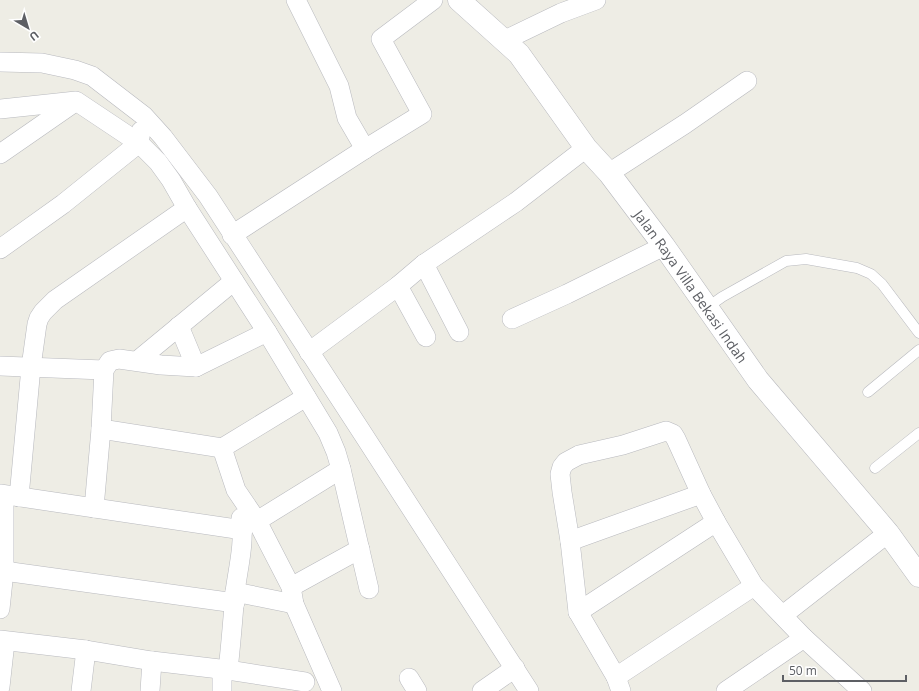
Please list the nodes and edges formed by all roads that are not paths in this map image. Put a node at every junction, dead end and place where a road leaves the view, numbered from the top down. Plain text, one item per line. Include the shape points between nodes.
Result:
1 (296, 0) edge
2 (433, 0) edge
3 (459, 0) edge
4 (596, 0) edge
5 (505, 40) junction
6 (0, 62) edge
7 (747, 81) dead end
8 (76, 101) junction
9 (0, 108) edge
10 (144, 116) junction
11 (139, 143) junction
12 (365, 148) junction
13 (586, 148) junction
14 (0, 154) edge
15 (608, 173) junction
16 (187, 208) junction
17 (232, 235) junction
18 (664, 246) junction
19 (0, 249) edge
20 (424, 264) junction
21 (234, 281) junction
22 (398, 286) junction
23 (708, 307) junction
24 (512, 319) dead end
25 (179, 326) junction
26 (266, 332) junction
27 (459, 332) dead end
28 (919, 333) edge
29 (426, 337) dead end
30 (919, 350) edge
31 (309, 352) junction
32 (137, 362) junction
33 (0, 366) edge
34 (31, 367) junction
35 (196, 367) junction
36 (104, 370) junction
37 (868, 392) dead end
38 (306, 397) junction
39 (101, 430) junction
40 (919, 433) edge
41 (222, 448) junction
42 (875, 468) dead end
43 (341, 469) junction
44 (701, 494) junction
45 (8, 495) edge
46 (94, 508) junction
47 (716, 522) junction
48 (250, 526) junction
49 (888, 533) junction
50 (570, 541) junction
51 (360, 550) junction
52 (4, 571) junction
53 (919, 576) edge
54 (754, 586) junction
55 (369, 589) dead end
56 (292, 595) junction
57 (235, 598) junction
58 (0, 609) edge
59 (578, 612) junction
60 (783, 615) junction
61 (804, 638) junction
62 (3, 641) edge
63 (86, 650) junction
64 (316, 657) junction
65 (152, 661) junction
66 (515, 668) junction
67 (225, 670) junction
68 (618, 684) edge
69 (0, 687) edge
70 (304, 687) edge
71 (860, 690) edge
72 (81, 691) edge
73 (150, 691) edge
74 (222, 691) edge
75 (332, 691) edge
76 (482, 691) edge
77 (529, 691) edge
78 (726, 691) edge

1 - 12 street via 340,86 347,118
2 - 12 street via 381,39 422,114
3 - 5 main road, Jalan Raya Villa Bekasi Indah
4 - 5 street via 561,13
5 - 13 main road, Jalan Raya Villa Bekasi Indah via 519,54
6 - 10 street via 42,63 92,76
7 - 15 street
8 - 9 street
8 - 11 street
8 - 14 street
10 - 11 street
10 - 17 street via 208,196
11 - 16 street via 158,162
11 - 19 street via 63,204
12 - 17 street
13 - 15 main road, Jalan Raya Villa Bekasi Indah
13 - 20 street via 516,202
15 - 18 main road, Jalan Raya Villa Bekasi Indah
16 - 21 street
16 - 34 street via 55,300 42,312 37,324
17 - 31 street
18 - 23 main road, Jalan Raya Villa Bekasi Indah
18 - 24 street
20 - 22 street
20 - 27 street
21 - 25 street
21 - 26 street
22 - 29 street
22 - 31 street
23 - 28 lane via 786,261 806,259 857,268 871,274 882,284
23 - 49 main road, Jalan Raya Villa Bekasi Indah via 758,380
25 - 32 street
25 - 35 street
26 - 35 street
26 - 38 street
30 - 37 lane
31 - 66 street
32 - 35 street
32 - 36 street via 112,359
33 - 34 street
34 - 36 street
34 - 45 street
36 - 39 street
38 - 41 street
38 - 43 street via 328,434
39 - 41 street
39 - 46 street
40 - 42 lane
41 - 48 street
43 - 48 street
43 - 51 street
44 - 47 street
44 - 50 street
44 - 50 street via 676,439 666,431 623,445 579,455 566,462 560,474
45 - 46 street
45 - 52 street
46 - 48 street
47 - 54 street
47 - 59 street
48 - 56 street
48 - 57 street via 240,563
49 - 53 main road, Jalan Raya Villa Bekasi Indah
49 - 60 street
50 - 59 street
51 - 55 street
51 - 56 street
52 - 57 street
52 - 58 street
54 - 60 street
54 - 68 street
56 - 57 street
56 - 64 street
57 - 67 street
59 - 68 street
60 - 61 street
61 - 71 street
61 - 78 street
62 - 63 street
62 - 69 street
63 - 65 street
63 - 72 street
64 - 70 street
64 - 75 street
65 - 67 street
65 - 73 street
66 - 76 street
66 - 77 street
67 - 70 street
67 - 74 street

